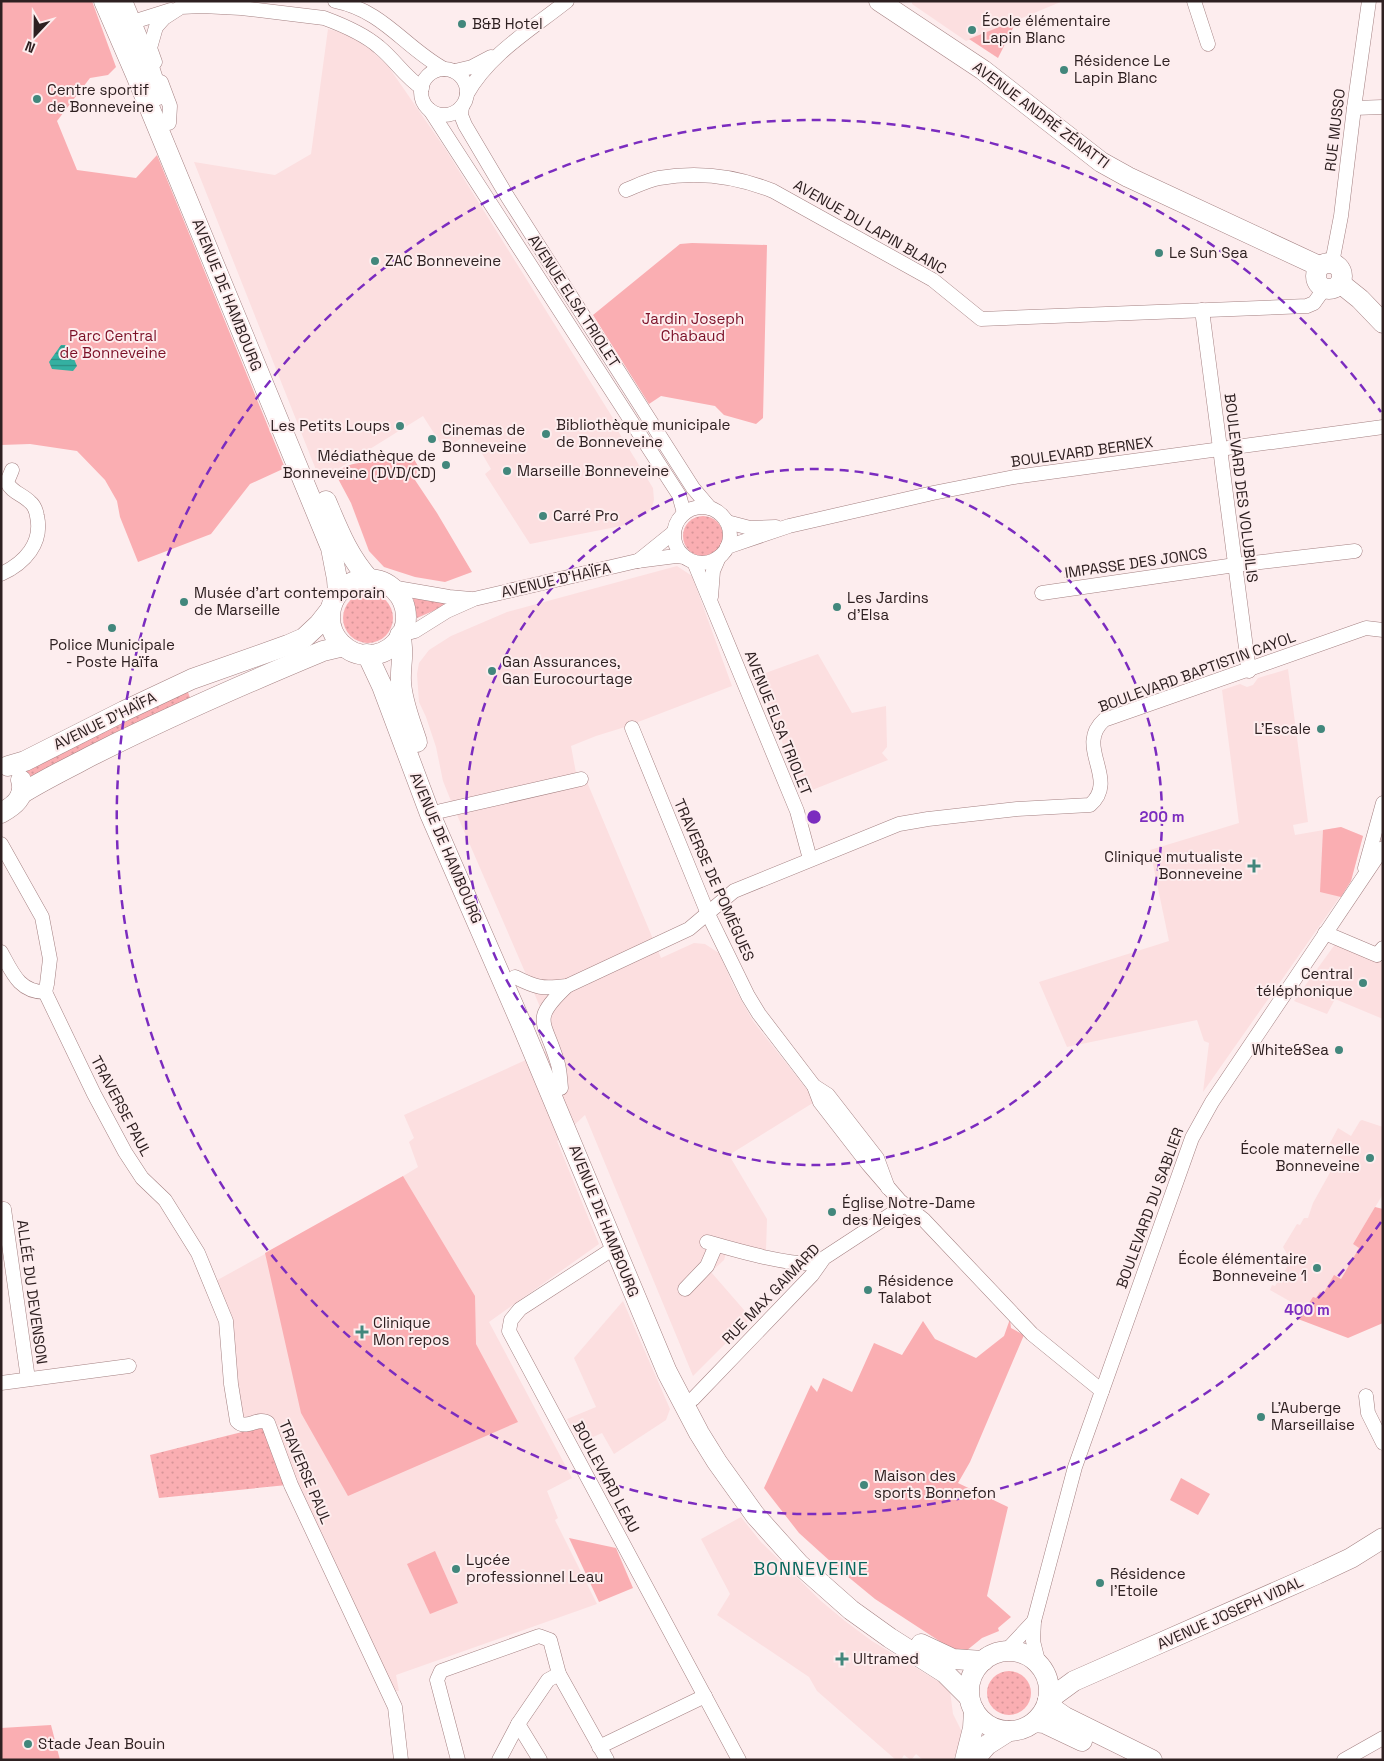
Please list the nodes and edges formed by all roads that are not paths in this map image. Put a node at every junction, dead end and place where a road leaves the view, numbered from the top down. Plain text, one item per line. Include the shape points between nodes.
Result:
1 (104, 1) edge
2 (110, 1) edge
3 (122, 1) edge
4 (567, 1) edge
5 (879, 1) edge
6 (1194, 1) edge
7 (1369, 1) edge
8 (339, 2) edge
9 (241, 5) edge
10 (181, 7) junction
11 (130, 20) junction
12 (335, 22) junction
13 (1208, 44) dead end
14 (504, 50) junction
15 (450, 70) junction
16 (422, 88) junction
17 (465, 100) junction
18 (1383, 107) edge
19 (1354, 108) junction
20 (430, 110) junction
21 (169, 123) junction
22 (626, 190) dead end
23 (1326, 265) junction
24 (1332, 286) junction
25 (1202, 310) junction
26 (1383, 323) edge
27 (1383, 427) edge
28 (1220, 449) junction
29 (12, 470) dead end
30 (710, 508) junction
31 (684, 513) junction
32 (727, 522) junction
33 (790, 526) junction
34 (674, 532) junction
35 (1355, 551) dead end
36 (723, 552) junction
37 (689, 559) junction
38 (637, 561) junction
39 (1235, 565) junction
40 (1, 574) edge
41 (370, 579) junction
42 (391, 587) junction
43 (1042, 593) dead end
44 (474, 599) junction
45 (711, 600) junction
46 (334, 601) junction
47 (1383, 630) edge
48 (400, 635) junction
49 (344, 646) junction
50 (366, 654) junction
51 (1249, 670) junction
52 (202, 675) junction
53 (212, 699) junction
54 (632, 728) dead end
55 (5, 766) edge
56 (581, 779) dead end
57 (21, 794) junction
58 (1383, 803) edge
59 (441, 811) junction
60 (1, 813) edge
61 (1, 844) edge
62 (1383, 848) edge
63 (810, 859) junction
64 (1361, 880) junction
65 (708, 914) junction
66 (1325, 933) junction
67 (1383, 948) edge
68 (1, 952) edge
69 (515, 977) junction
70 (8, 979) edge
71 (567, 986) junction
72 (45, 992) junction
73 (561, 1088) junction
74 (905, 1205) junction
75 (4, 1209) dead end
76 (614, 1248) junction
77 (820, 1263) junction
78 (685, 1289) dead end
79 (129, 1366) dead end
80 (28, 1378) junction
81 (1, 1383) edge
82 (1102, 1391) junction
83 (1366, 1396) dead end
84 (693, 1399) junction
85 (1383, 1443) edge
86 (1383, 1538) edge
87 (1034, 1621) junction
88 (1006, 1651) junction
89 (983, 1661) junction
90 (1043, 1671) junction
91 (559, 1674) junction
92 (1074, 1681) junction
93 (705, 1696) junction
94 (1048, 1700) junction
95 (972, 1704) junction
96 (1035, 1722) junction
97 (518, 1724) junction
98 (1009, 1731) junction
99 (1383, 1738) edge
100 (599, 1747) junction
101 (401, 1760) edge
102 (458, 1760) edge
103 (499, 1760) edge
104 (540, 1760) edge
105 (607, 1760) edge
106 (739, 1760) edge
107 (965, 1760) edge
108 (974, 1760) edge
109 (1121, 1760) edge
110 (1152, 1760) edge
111 (1344, 1760) edge

1 - 46 street, AVENUE DE HAMBOURG via 330,548 337,579
2 - 11 street via 116,14
3 - 11 street, AVENUE DE HAMBOURG
4 - 14 street
5 - 23 street, AVENUE ANDRÉ ZÉNATTI via 996,79 1101,162
6 - 13 street
7 - 19 street, RUE MUSSO
8 - 12 street
8 - 15 street via 375,16 429,60
9 - 10 street
9 - 12 street
10 - 11 street
10 - 21 street via 156,27 150,48 170,106
11 - 21 street, AVENUE DE HAMBOURG
12 - 16 street via 379,47
14 - 15 street via 472,67
14 - 17 street via 474,81
15 - 16 street via 436,70 427,76
15 - 17 street via 466,84
16 - 20 street via 424,102
17 - 20 street via 451,114
17 - 30 street, AVENUE ELSA TRIOLET via 461,115 465,125 507,196 693,488
18 - 19 street
19 - 23 street, RUE MUSSO via 1341,216
20 - 31 street, AVENUE ELSA TRIOLET via 679,495
21 - 41 street, AVENUE DE HAMBOURG via 347,550
22 - 25 street, AVENUE DU LAPIN BLANC via 657,178 700,174 732,177 773,190 933,280 981,319
23 - 24 street via 1341,271
24 - 25 street, AVENUE DU LAPIN BLANC via 1307,306
24 - 26 street via 1360,299
25 - 28 street, BOULEVARD DES VOLUBILIS
27 - 28 street, BOULEVARD BERNEX
28 - 33 street, BOULEVARD BERNEX via 1014,478
28 - 39 street, BOULEVARD DES VOLUBILIS
29 - 40 street via 7,482 10,488 31,502 39,530 34,547 26,558
30 - 31 street via 701,506
30 - 32 street
31 - 34 street
32 - 33 street, BOULEVARD BERNEX via 750,528
32 - 36 street via 730,530
33 - 36 street, BOULEVARD BERNEX
34 - 37 street via 678,550
34 - 38 street, AVENUE D'HAÏFA
35 - 39 street, IMPASSE DES JONCS
36 - 37 street via 707,562
36 - 45 street, AVENUE ELSA TRIOLET via 713,571
37 - 38 street, AVENUE D'HAÏFA via 676,556
37 - 45 street, AVENUE ELSA TRIOLET
38 - 44 street, AVENUE D'HAÏFA
39 - 43 street, IMPASSE DES JONCS
39 - 51 street, BOULEVARD DES VOLUBILIS
41 - 42 street
41 - 46 street via 347,585
42 - 44 street, AVENUE D'HAÏFA
42 - 48 street via 404,610 404,626
44 - 48 street, AVENUE D'HAÏFA via 415,631
45 - 63 street, AVENUE ELSA TRIOLET via 797,811
46 - 49 street via 330,620 332,630
46 - 52 street, AVENUE D'HAÏFA via 319,624 304,638
47 - 51 street, BOULEVARD BAPTISTIN CAYOL via 1366,628
48 - 50 street via 386,650
48 - 59 street, AVENUE DE HAMBOURG via 404,648 401,682 405,706
49 - 50 street
49 - 53 street, AVENUE D'HAÏFA via 323,651
50 - 76 street, AVENUE DE HAMBOURG via 382,686 430,814 535,1055
51 - 63 street, BOULEVARD BAPTISTIN CAYOL via 1104,720 1092,739 1102,783 1096,800 1090,805 1017,809 899,824
52 - 53 street
52 - 55 street, AVENUE D'HAÏFA via 25,762
53 - 57 street, AVENUE D'HAÏFA via 144,729
54 - 65 street, TRAVERSE DE POMÈGUES
55 - 57 street via 19,775 23,786
56 - 59 street
57 - 60 street, AVENUE D'HAÏFA via 12,807
58 - 64 street
59 - 69 street, AVENUE DE HAMBOURG
61 - 72 street via 42,917 50,959
62 - 64 street, BOULEVARD DU SABLIER
63 - 65 street, BOULEVARD BAPTISTIN CAYOL via 734,891
64 - 66 street, BOULEVARD DU SABLIER
65 - 71 street, BOULEVARD BAPTISTIN CAYOL via 689,929
65 - 74 street, TRAVERSE DE POMÈGUES via 759,1014 814,1086 828,1095 877,1158 888,1188
66 - 67 street via 1377,954
66 - 82 street, BOULEVARD DU SABLIER via 1212,1102 1192,1138
68 - 70 street
69 - 71 street, BOULEVARD BAPTISTIN CAYOL via 535,987
69 - 73 street, AVENUE DE HAMBOURG
70 - 72 street via 35,992
71 - 73 street, BOULEVARD BAPTISTIN CAYOL via 551,1002 543,1021 557,1061
72 - 101 street, TRAVERSE PAUL via 125,1152 142,1178 165,1200 198,1253 226,1321 237,1421 245,1425 262,1420 268,1423 290,1484 395,1707
73 - 84 street, AVENUE DE HAMBOURG
74 - 77 street, RUE MAX GAIMARD
74 - 82 street, TRAVERSE DE POMÈGUES via 924,1220 1032,1334
75 - 80 street, ALLÉE DU DEVENSON
76 - 93 street, BOULEVARD LEAU via 520,1309 511,1320 508,1331
76 - 95 street, AVENUE DE HAMBOURG via 681,1401 716,1462 755,1515 835,1598 945,1673
77 - 78 street via 808,1265 712,1243 707,1266
77 - 84 street, RUE MAX GAIMARD
79 - 80 street
80 - 81 street
82 - 87 street, BOULEVARD DU SABLIER via 1075,1467
83 - 85 street via 1368,1413
84 - 89 street, AVENUE DE HAMBOURG via 759,1502 823,1571 876,1615 925,1646 953,1659
86 - 92 street, AVENUE JOSEPH VIDAL via 1317,1574
87 - 88 street, BOULEVARD DU SABLIER
87 - 90 street, BOULEVARD DU SABLIER via 1033,1641
88 - 89 street
88 - 90 street via 1032,1658
89 - 95 street via 972,1676
90 - 92 street
90 - 94 street via 1049,1688
91 - 97 street via 548,1680
91 - 100 street
91 - 102 street via 550,1640 539,1636 441,1671 436,1680
92 - 94 street, AVENUE JOSEPH VIDAL
93 - 100 street
93 - 106 street, BOULEVARD LEAU
94 - 96 street via 1044,1712
94 - 110 street via 1065,1717
95 - 98 street via 983,1721 995,1729
95 - 107 street via 973,1728
96 - 98 street
96 - 109 street via 1060,1730
97 - 103 street
97 - 104 street
98 - 108 street via 987,1745
99 - 111 street
100 - 105 street

